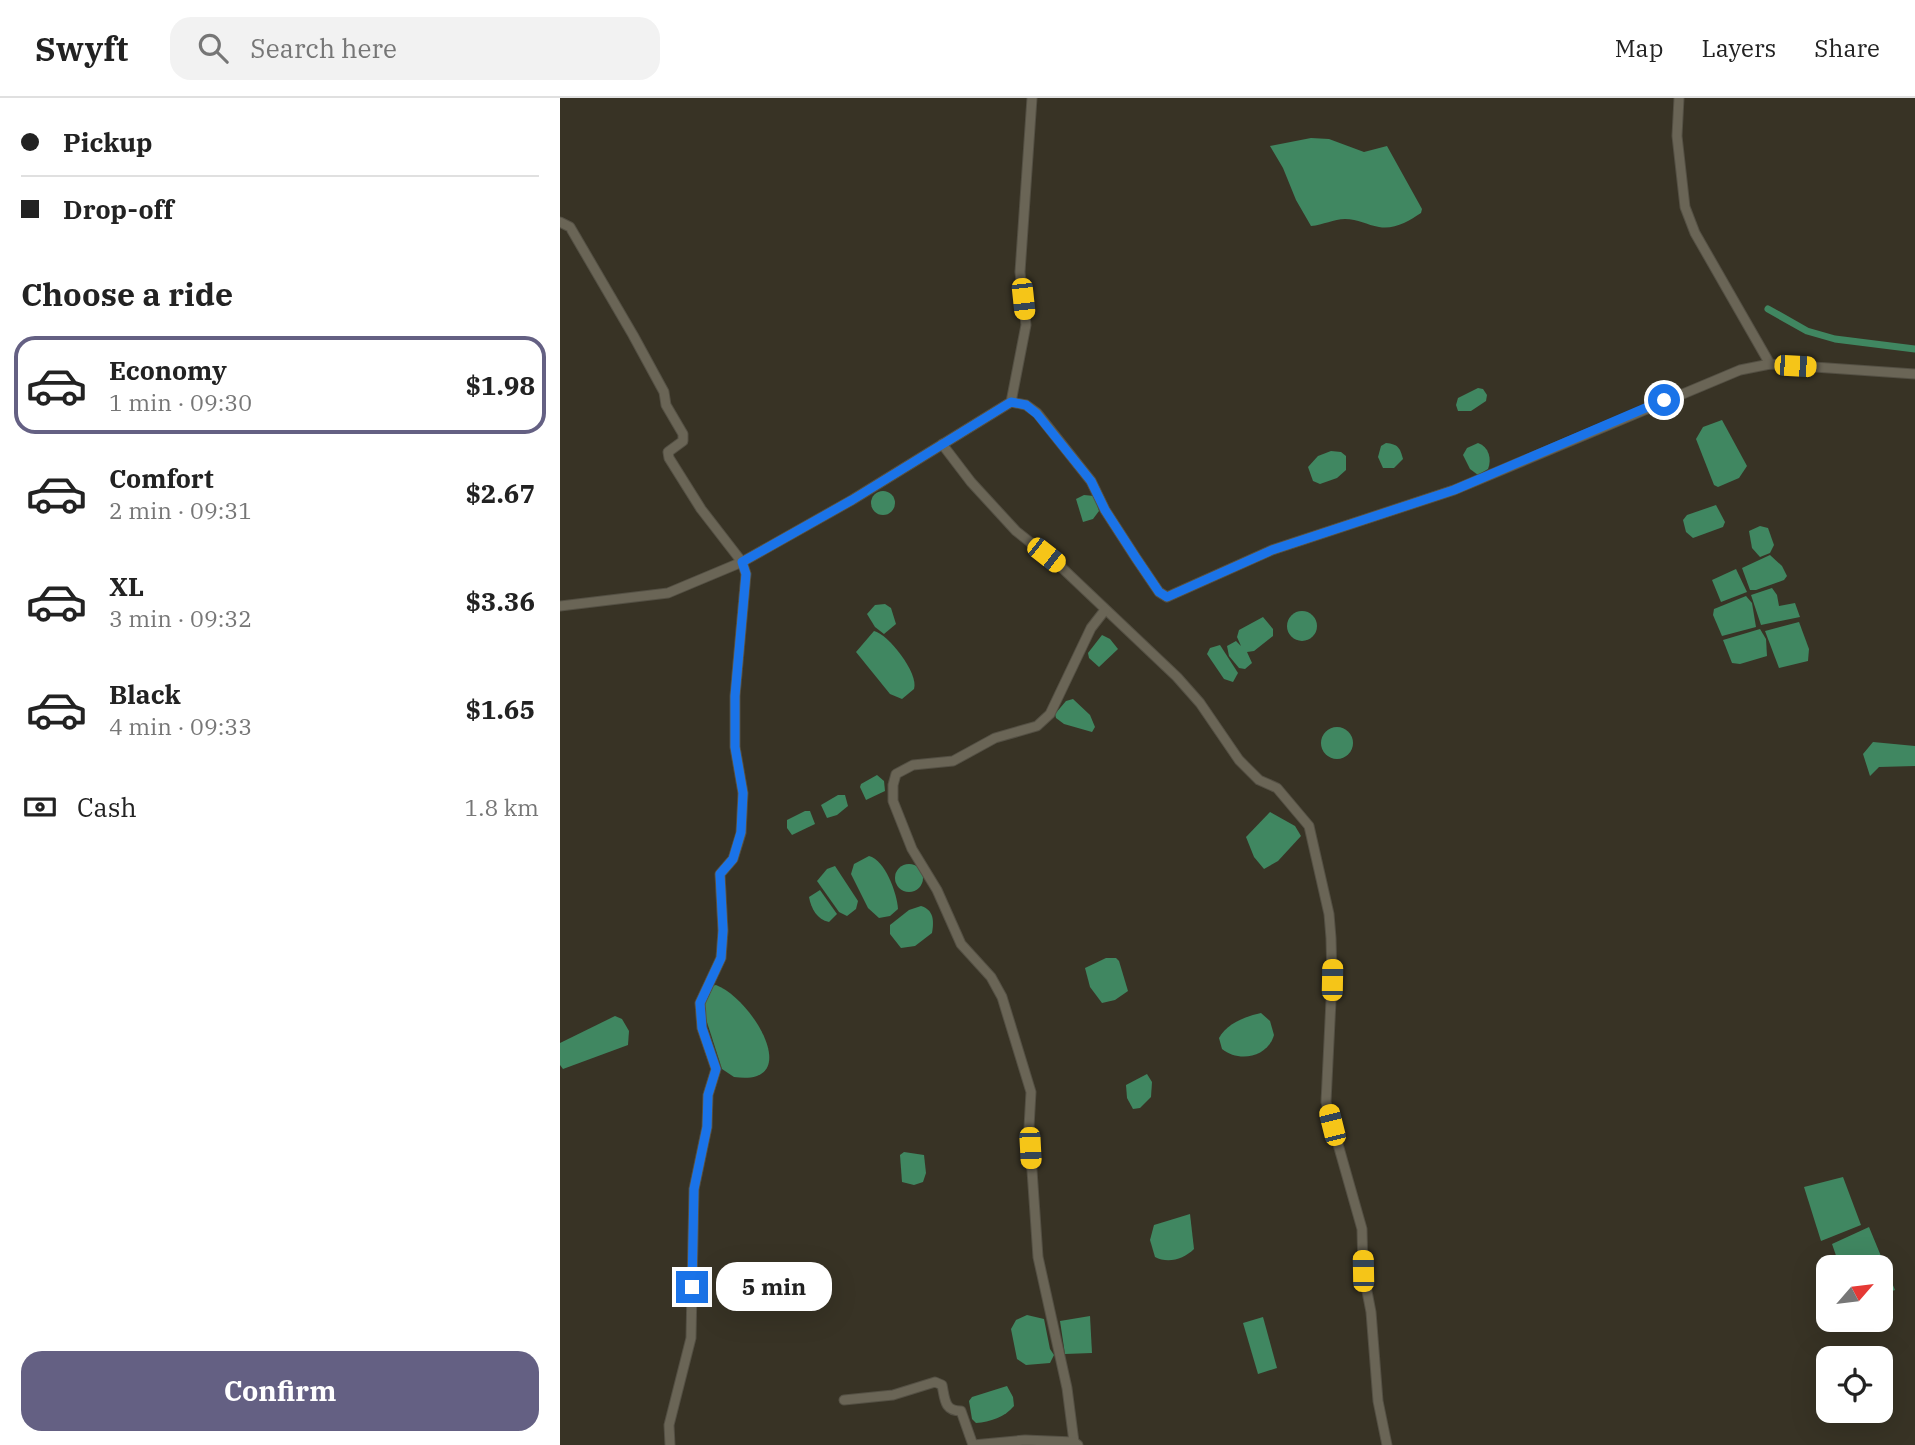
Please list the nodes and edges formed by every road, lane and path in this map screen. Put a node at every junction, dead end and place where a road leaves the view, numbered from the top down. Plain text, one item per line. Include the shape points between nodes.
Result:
1 (1032, 98) edge
2 (1679, 98) edge
3 (560, 222) edge
4 (1770, 364) junction
5 (1915, 374) edge
6 (1011, 402) junction
7 (942, 444) junction
8 (742, 562) junction
9 (560, 606) edge
10 (1105, 610) junction
11 (844, 1400) dead end
12 (1076, 1443) edge
13 (670, 1445) edge
14 (973, 1445) edge
15 (1387, 1445) edge

1 - 6 street via 1021,258 1026,325
2 - 4 street via 1677,136 1685,207 1695,233
3 - 8 street via 574,232 683,434 683,441 668,452 669,458
4 - 5 street
4 - 6 street via 1711,380 1454,490 1272,550 1167,597 1159,592 1091,481 1060,442 1026,405
6 - 7 street
7 - 8 street
7 - 10 street via 1016,531
8 - 9 street via 668,593
8 - 13 street via 746,574 735,696 742,825 733,859 720,874 721,958 700,1003 702,1028 716,1069 694,1189 691,1338 669,1425
10 - 12 street via 1091,628 1055,705 1037,726 995,738 953,761 913,765 896,775 893,785 893,801 912,849 961,944 991,977 1002,997 1031,1092 1038,1257
10 - 15 street via 1177,677 1239,760 1259,780 1277,788 1311,834 1331,938 1326,1102 1362,1229 1378,1401
11 - 14 street via 893,1395 935,1382 942,1385 947,1407 961,1411
12 - 14 street via 1025,1440

